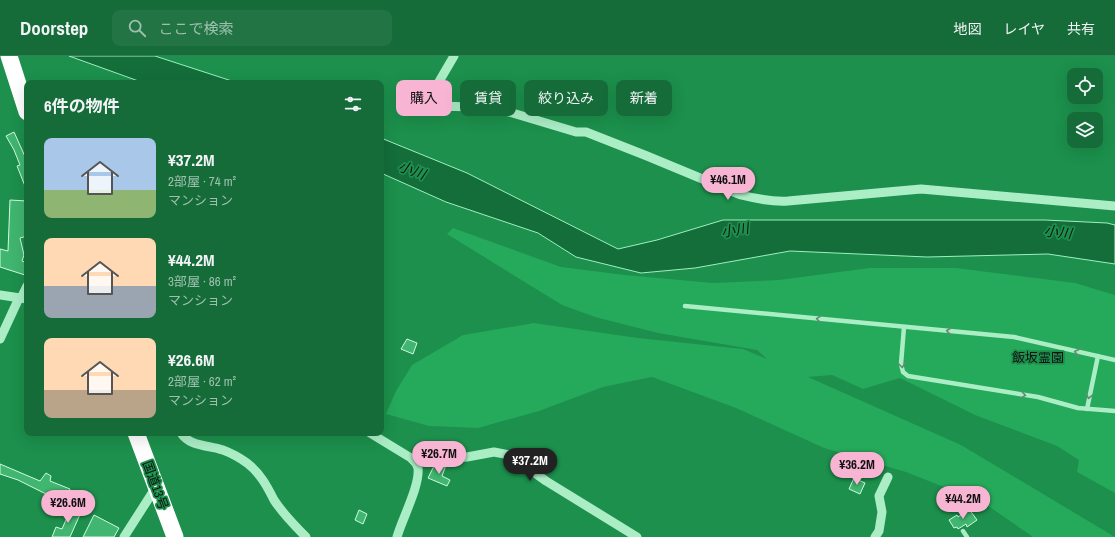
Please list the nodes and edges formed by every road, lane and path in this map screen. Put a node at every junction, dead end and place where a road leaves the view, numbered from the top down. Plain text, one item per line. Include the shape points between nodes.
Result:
1 (9, 56) edge
2 (454, 56) edge
3 (24, 102) edge
4 (1115, 206) edge
5 (0, 296) edge
6 (22, 299) edge
7 (685, 306) dead end
8 (904, 327) junction
9 (0, 339) edge
10 (1098, 356) junction
11 (1115, 360) edge
12 (1087, 409) junction
13 (1115, 411) edge
14 (137, 436) edge
15 (183, 436) edge
16 (375, 436) edge
17 (413, 460) junction
18 (888, 477) dead end
19 (156, 486) junction
20 (963, 531) dead end
21 (124, 537) edge
22 (175, 537) edge
23 (306, 537) edge
24 (397, 537) edge
25 (637, 537) edge
26 (875, 537) edge
27 (967, 537) edge

1 - 3 highway
2 - 4 street via 430,97 435,106 506,111 576,132 586,132 754,199 773,202 921,189
5 - 6 street
6 - 9 street
8 -> 7 lane
10 -> 8 lane via 1014,338
8 -> 12 lane via 901,364 903,372 908,376 1038,397
10 - 11 lane
10 -> 12 lane
12 - 13 lane
14 - 19 highway, 国道13号
15 - 23 street via 196,444 225,451 248,464 262,478 274,500 292,523
16 - 17 street
17 - 24 street via 418,468 418,477
17 - 25 street via 421,457 459,458 494,452 510,455 546,481
18 - 26 street via 879,496 882,512 879,531
19 - 21 street
19 - 22 highway, 国道13号
20 - 27 lane

